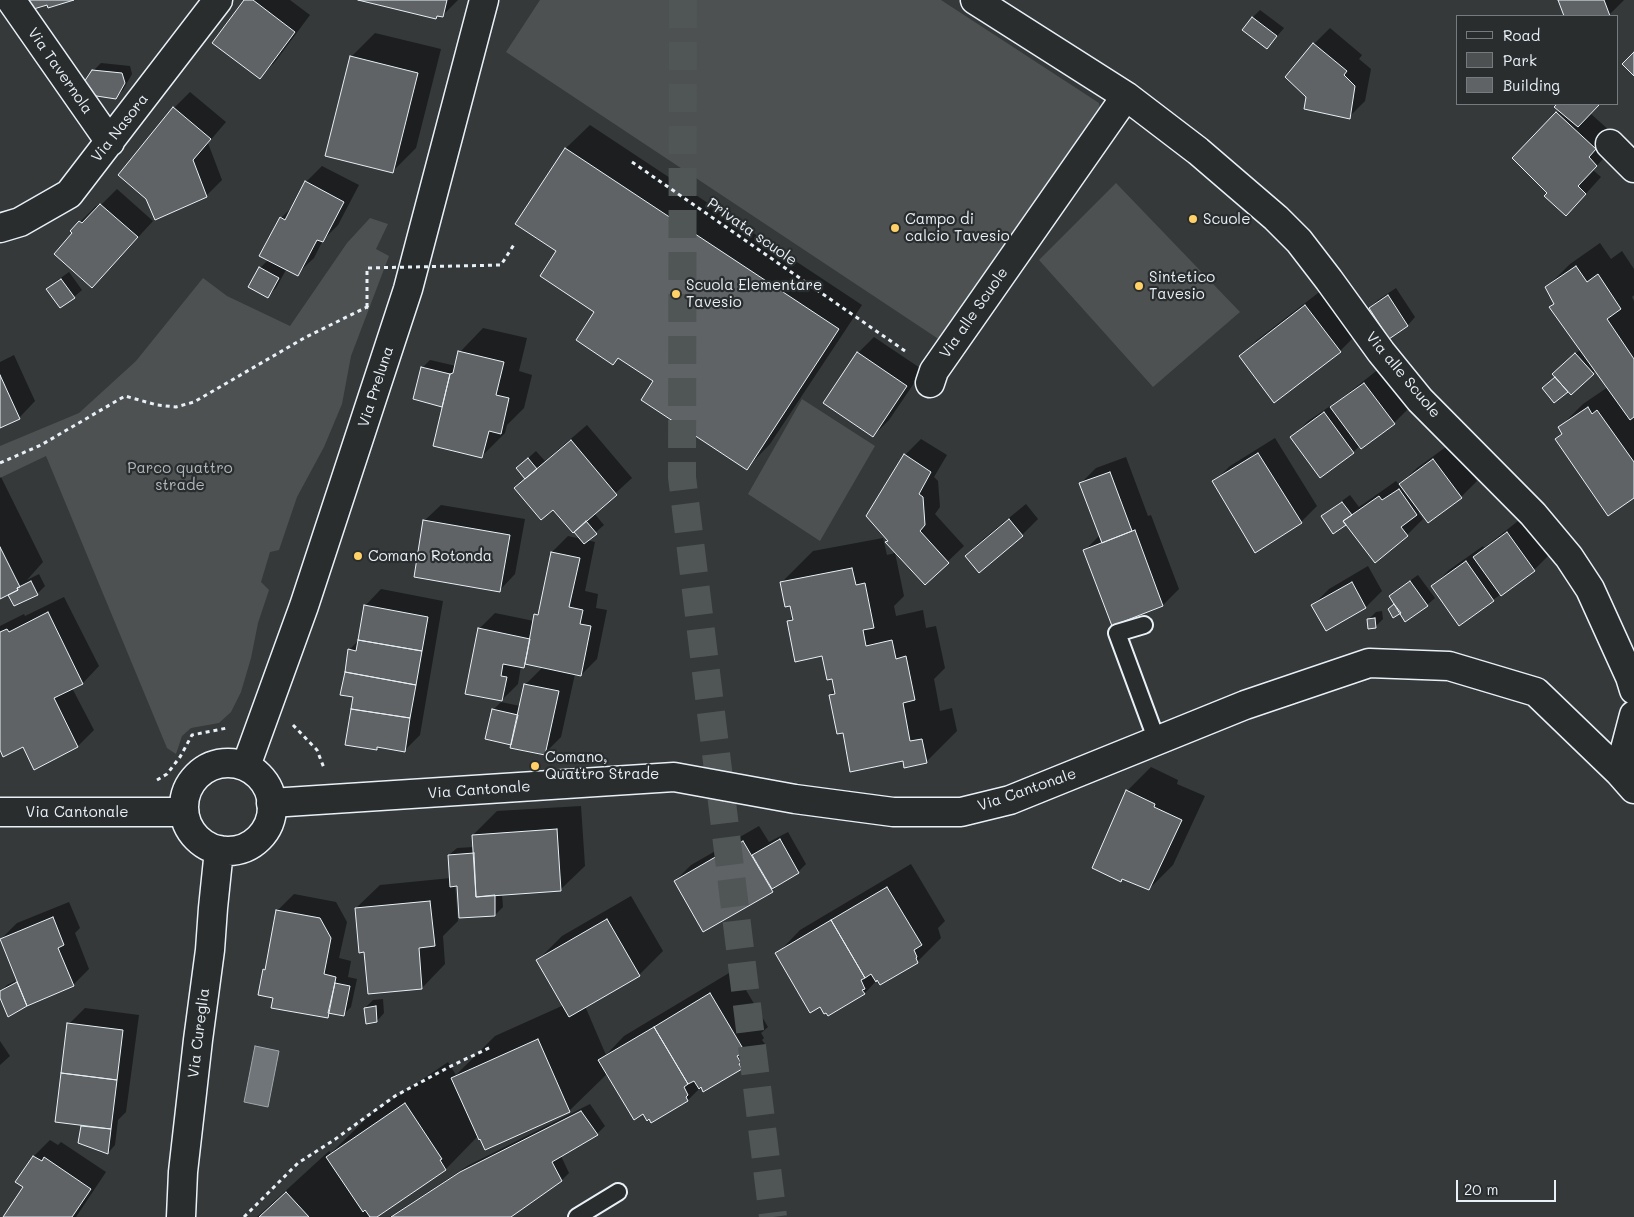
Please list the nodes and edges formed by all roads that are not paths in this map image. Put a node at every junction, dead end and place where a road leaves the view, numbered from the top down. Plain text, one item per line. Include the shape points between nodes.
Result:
1 (11, 0) edge
2 (218, 0) edge
3 (484, 0) edge
4 (975, 0) edge
5 (1126, 96) junction
6 (110, 142) junction
7 (1610, 144) dead end
8 (1634, 168) edge
9 (0, 228) edge
10 (932, 377) road end
11 (1144, 625) dead end
12 (1634, 690) edge
13 (1634, 715) edge
14 (1157, 741) junction
15 (246, 766) junction
16 (1629, 771) edge
17 (271, 803) junction
18 (0, 812) edge
19 (184, 812) junction
20 (219, 850) junction
21 (618, 1192) dead end
22 (181, 1217) edge
23 (576, 1217) edge

1 - 6 street, Via Tavernola
2 - 6 street, Via Nasora
3 - 15 street, Via Preluna via 408,289 304,606
4 - 5 street, Via alle Scuole
5 - 10 street, Via alle Scuole
5 - 12 street, Via alle Scuole via 1198,151 1299,241 1420,400 1533,514 1569,557 1590,589
6 - 9 street, Via Nasora via 69,194 20,222
7 - 8 street
11 - 14 lane via 1117,633
13 - 16 street
14 - 16 street, Via Cantonale via 1245,705 1369,663 1449,666 1536,692
14 - 17 street, Via Cantonale via 1010,800 961,812 893,812 795,799 674,777
15 - 17 street via 264,781
15 - 19 street via 231,762 202,770 191,782 185,796
17 - 20 street via 270,817 257,840 233,851
18 - 19 street, Via Cantonale
19 - 20 street via 195,837 206,846
20 - 22 street, Via Cureglia via 183,1172
21 - 23 lane

